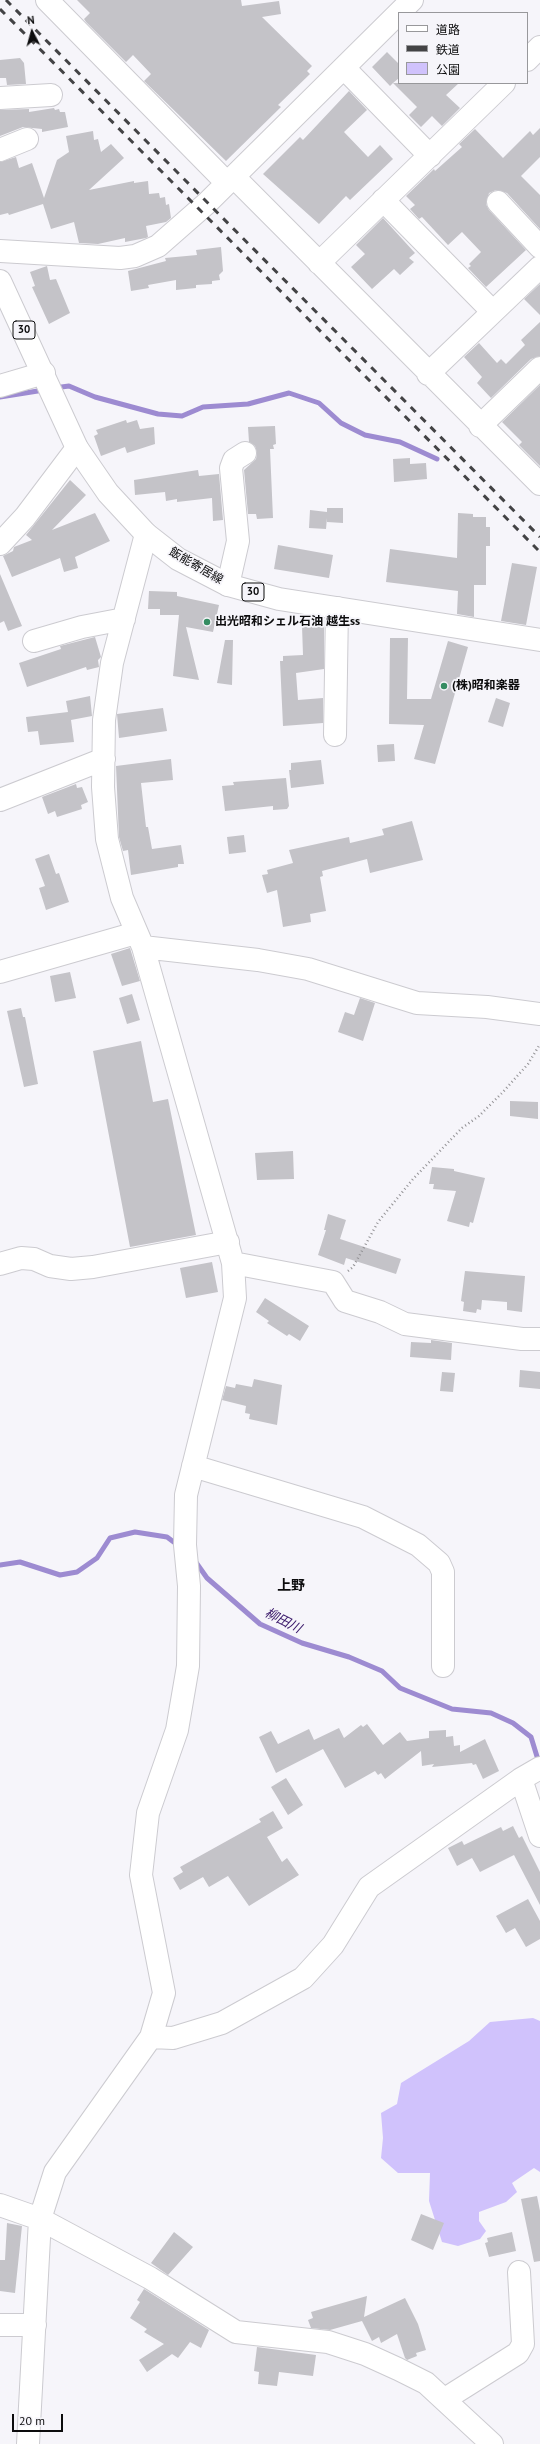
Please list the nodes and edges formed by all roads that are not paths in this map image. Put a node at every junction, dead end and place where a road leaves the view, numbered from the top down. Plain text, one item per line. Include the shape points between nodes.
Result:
1 (47, 0) edge
2 (404, 3) edge
3 (540, 47) edge
4 (528, 59) edge
5 (344, 68) junction
6 (503, 84) edge
7 (51, 95) dead end
8 (0, 98) edge
9 (27, 139) dead end
10 (0, 150) edge
11 (430, 156) junction
12 (230, 180) junction
13 (383, 200) junction
14 (498, 202) dead end
15 (540, 247) edge
16 (0, 252) edge
17 (318, 263) junction
18 (540, 267) edge
19 (0, 281) edge
20 (492, 311) junction
21 (540, 368) edge
22 (428, 374) junction
23 (48, 382) junction
24 (0, 386) edge
25 (480, 426) junction
26 (77, 448) junction
27 (245, 453) dead end
28 (540, 484) edge
29 (146, 534) junction
30 (0, 544) edge
31 (228, 585) junction
32 (337, 608) junction
33 (124, 619) junction
34 (540, 640) edge
35 (34, 641) dead end
36 (335, 735) dead end
37 (104, 759) junction
38 (0, 800) edge
39 (140, 940) junction
40 (0, 972) edge
41 (540, 1014) edge
42 (228, 1242) junction
43 (233, 1263) junction
44 (0, 1264) edge
45 (540, 1339) edge
46 (192, 1466) junction
47 (443, 1666) dead end
48 (540, 1768) edge
49 (521, 1779) junction
50 (540, 1836) edge
51 (151, 2037) junction
52 (0, 2205) edge
53 (40, 2219) junction
54 (519, 2272) dead end
55 (0, 2325) edge
56 (35, 2325) junction
57 (445, 2399) junction
58 (484, 2441) edge
59 (28, 2444) edge

1 - 12 street
2 - 5 street
3 - 4 street
5 - 11 street
5 - 12 street
6 - 11 street
7 - 8 street
9 - 10 street
11 - 13 street
12 - 16 street via 168,239 149,252 120,258
12 - 17 street
13 - 17 street
13 - 20 street
14 - 15 street
17 - 22 street
18 - 20 street
19 - 23 street, 飯能寄居線 / 30
20 - 22 street
21 - 25 street
22 - 25 street
23 - 24 street
23 - 26 street, 飯能寄居線 / 30
25 - 28 street
26 - 29 street, 飯能寄居線 / 30 via 108,493
26 - 30 street via 25,517
27 - 31 street via 234,460 232,468 238,541
29 - 31 street, 飯能寄居線 / 30 via 178,558
29 - 33 street
31 - 32 street, 飯能寄居線 / 30 via 279,599
32 - 34 street, 飯能寄居線 / 30
32 - 36 street
33 - 35 street via 82,627
33 - 37 street via 112,663 104,720
37 - 38 street
37 - 39 street via 107,839 122,898
39 - 40 street
39 - 41 street via 308,970 417,1003 487,1007
39 - 42 street
42 - 43 street
42 - 44 street via 94,1267 71,1269 21,1258
43 - 45 street via 333,1282 344,1301 380,1312 405,1324
43 - 46 street via 235,1298
46 - 47 street via 362,1517 418,1545 439,1563 443,1572
46 - 51 street via 186,1495 185,1531 189,1586 188,1666 177,1730 148,1813 141,1875 164,1993
48 - 49 street
49 - 50 street
49 - 51 street via 369,1887 333,1945 303,1978 222,2024 173,2038
51 - 53 street via 55,2172
52 - 53 street
53 - 56 street
53 - 57 street via 150,2278 236,2332 328,2342 365,2354 398,2369 426,2383
54 - 57 street via 523,2344 518,2353
55 - 56 street
56 - 59 street
57 - 58 street

